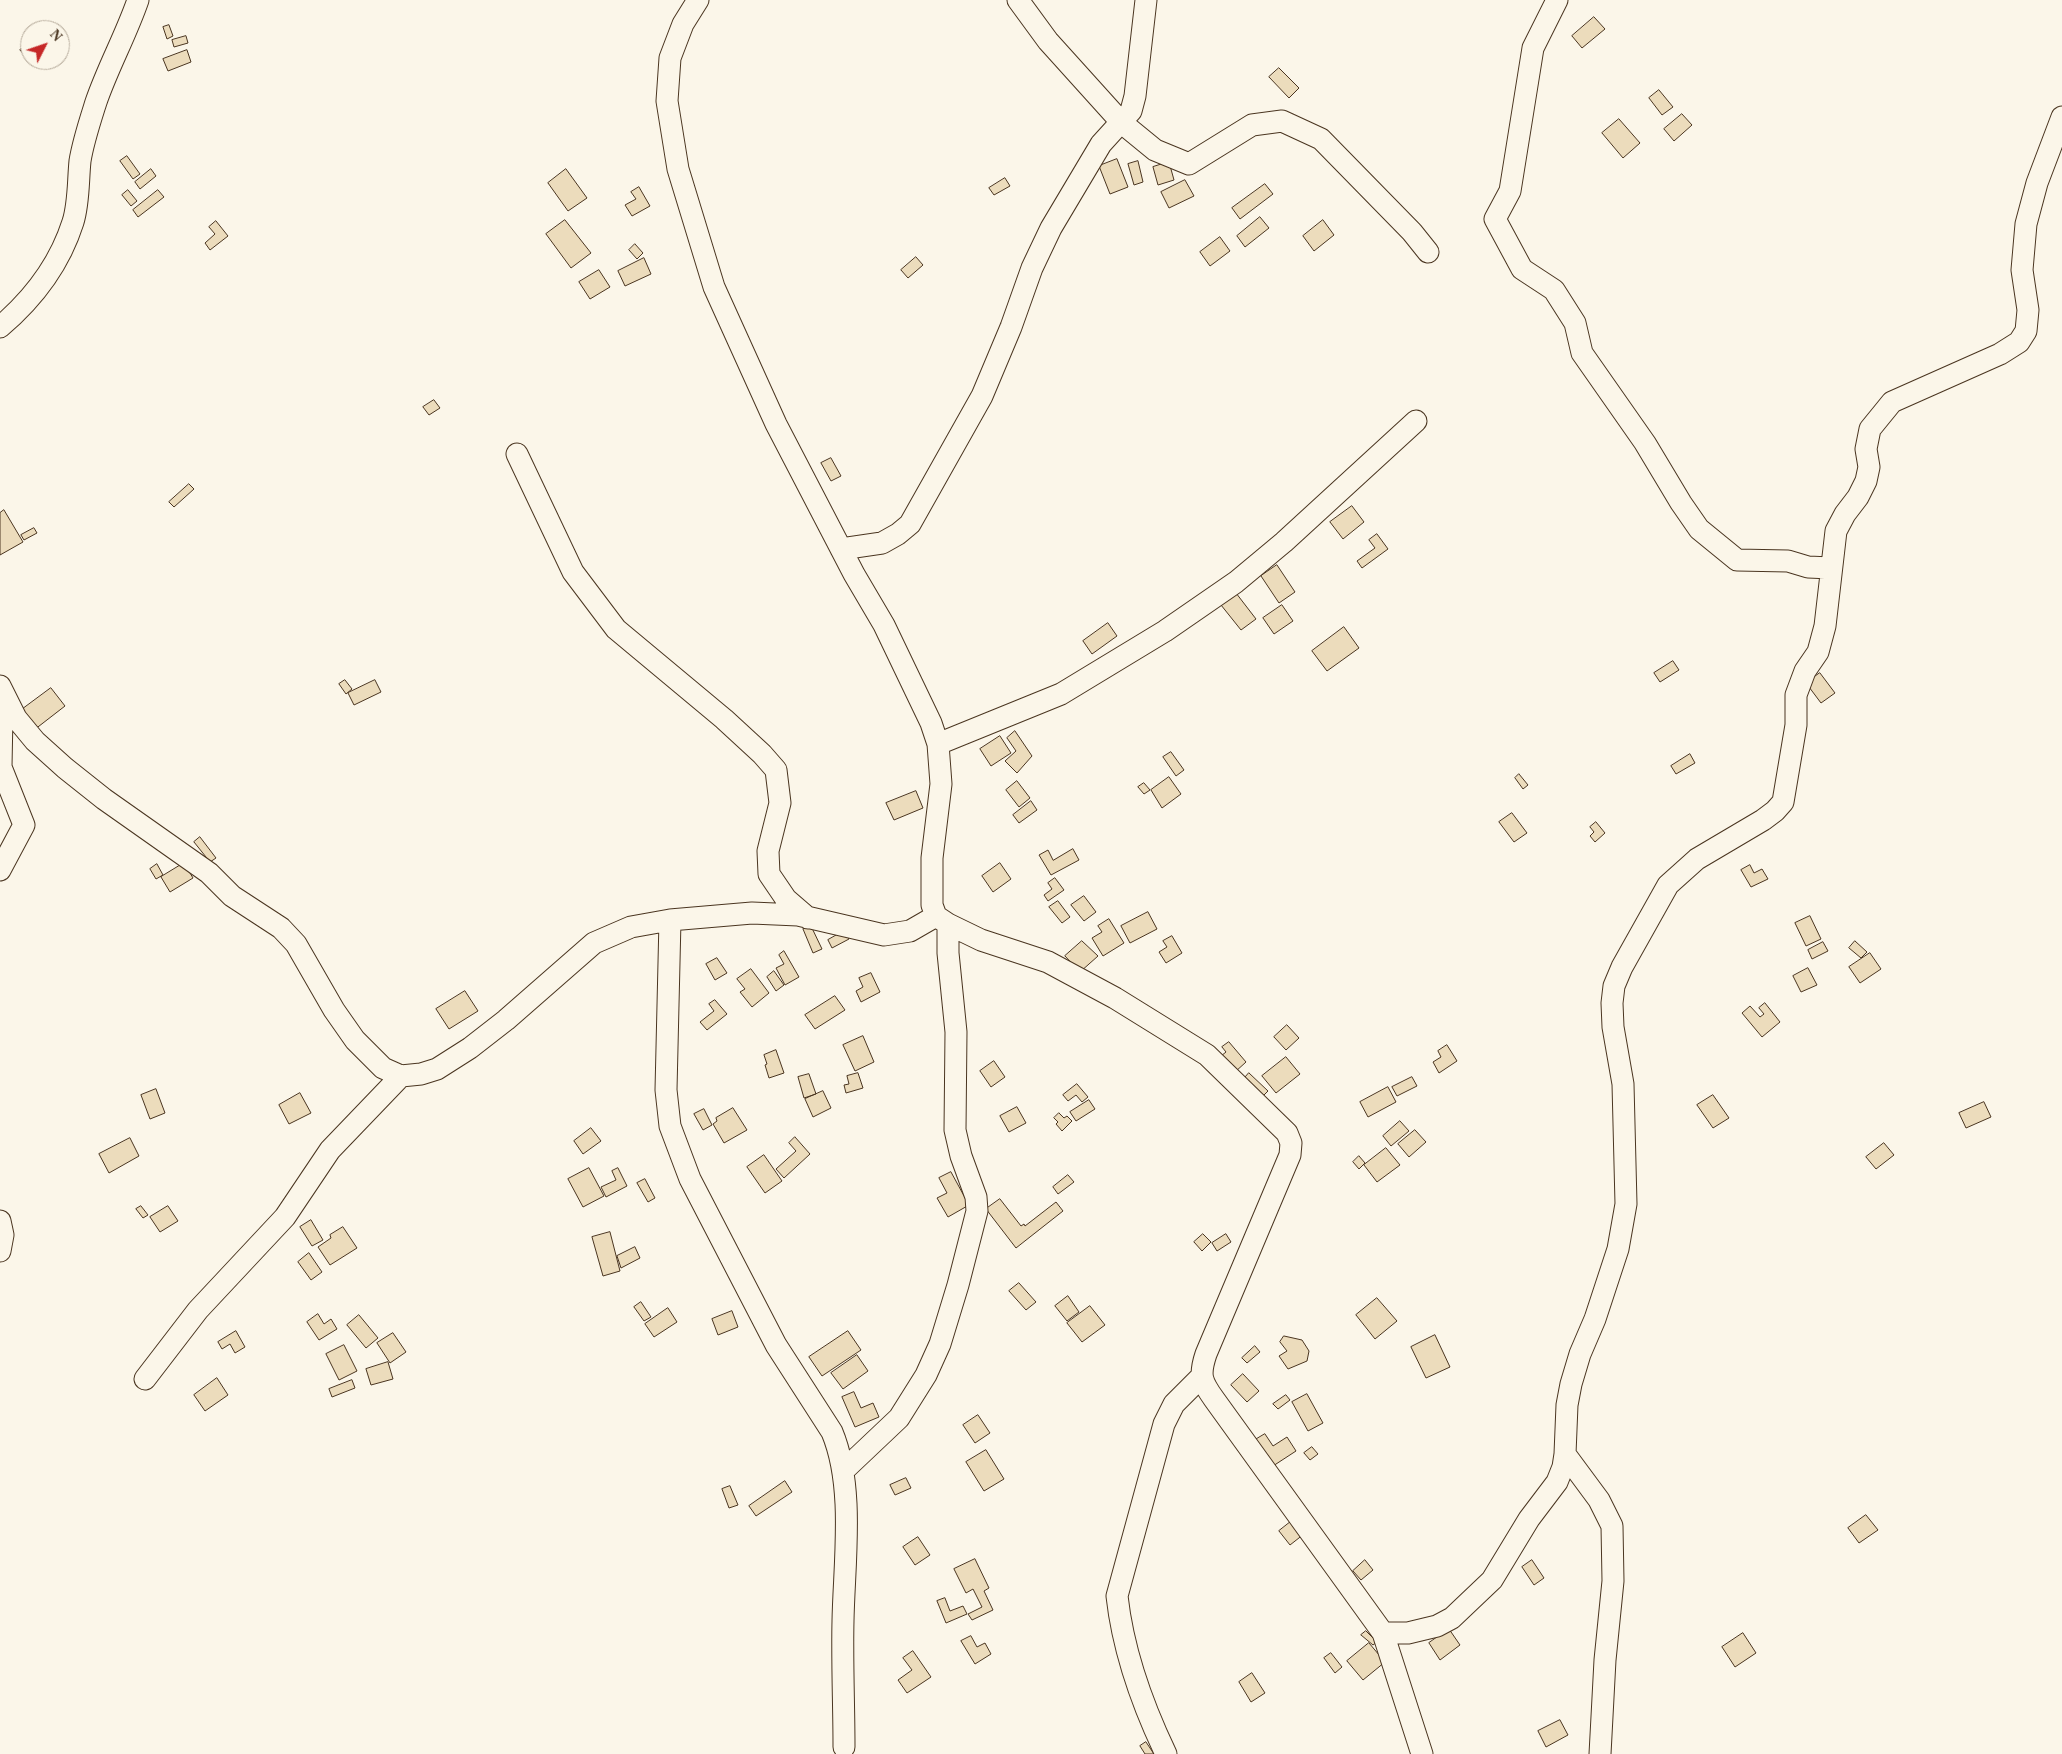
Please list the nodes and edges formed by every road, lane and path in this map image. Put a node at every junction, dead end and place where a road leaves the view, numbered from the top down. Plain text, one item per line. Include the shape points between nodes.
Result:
1 (138, 0) edge
2 (698, 0) edge
3 (1018, 0) edge
4 (1146, 0) edge
5 (1557, 0) edge
6 (2062, 117) edge
7 (1122, 123) junction
8 (1428, 252) dead end
9 (0, 327) edge
10 (1416, 421) dead end
11 (516, 454) dead end
12 (842, 549) junction
13 (1831, 568) junction
14 (0, 686) edge
15 (9, 705) junction
16 (938, 744) junction
17 (0, 870) edge
18 (808, 918) junction
19 (670, 920) junction
20 (942, 920) junction
21 (401, 1076) junction
22 (0, 1221) edge
23 (0, 1251) edge
24 (1201, 1377) junction
25 (145, 1379) dead end
26 (1565, 1454) junction
27 (843, 1471) junction
28 (1383, 1634) junction
29 (844, 1747) dead end
30 (1166, 1754) edge
31 (1422, 1754) edge
32 (1600, 1754) edge

1 - 9 street via 96,101 80,160 73,220 63,246 40,286
2 - 12 street via 670,58 667,100 678,169 714,287 776,424
3 - 7 street via 1048,41
4 - 7 street via 1135,96 1131,112
5 - 13 street via 1533,48 1510,191 1495,219 1522,269 1554,290 1575,323 1582,353 1646,443 1700,529 1737,560 1788,561 1808,567
6 - 13 street via 2037,183 2026,224 2022,270 2028,310 2026,331 2019,342 2000,354 1892,402 1870,428 1866,481 1836,531
7 - 8 street via 1155,150 1190,164 1252,125 1282,121 1321,139
7 - 12 street via 1101,144 1051,228 982,396 910,524 882,543
10 - 16 street via 1257,565 1173,626 1061,694
11 - 18 street via 573,572 616,629 724,719 776,770 780,803 768,851 769,874 786,898
12 - 16 street via 884,625
13 - 26 street via 1825,626 1818,652 1805,671 1796,695 1796,725 1783,802 1763,820 1697,859 1668,884 1614,986 1612,1019 1623,1084 1626,1204 1618,1249 1572,1384 1567,1405
14 - 15 street
15 - 17 street via 2,715 1,767 24,825
15 - 21 street via 35,741 65,768 208,873 232,896 281,928 296,944 354,1040 383,1068
16 - 20 street via 942,784 932,858 932,904
18 - 19 street via 752,913
18 - 20 street via 884,935 910,931
19 - 21 street via 631,927 594,943 470,1048 438,1069
19 - 27 street via 666,1090 670,1126 690,1179 776,1345 832,1432
20 - 24 street via 981,940 1048,962 1116,998 1207,1056 1287,1133 1291,1143 1290,1155 1206,1354
20 - 27 street via 956,1032 955,1130 976,1197 977,1211 940,1344 926,1375 899,1418
21 - 25 street via 330,1150 285,1217 198,1310
22 - 23 street via 3,1235
24 - 28 street
24 - 30 street via 1174,1404 1164,1424 1117,1596 1120,1622 1140,1690
26 - 28 street via 1557,1482 1529,1519 1492,1580 1478,1594 1452,1618 1437,1626 1408,1633
26 - 32 street via 1600,1500 1612,1526 1613,1581
27 - 29 street via 847,1549 843,1620
28 - 31 street

